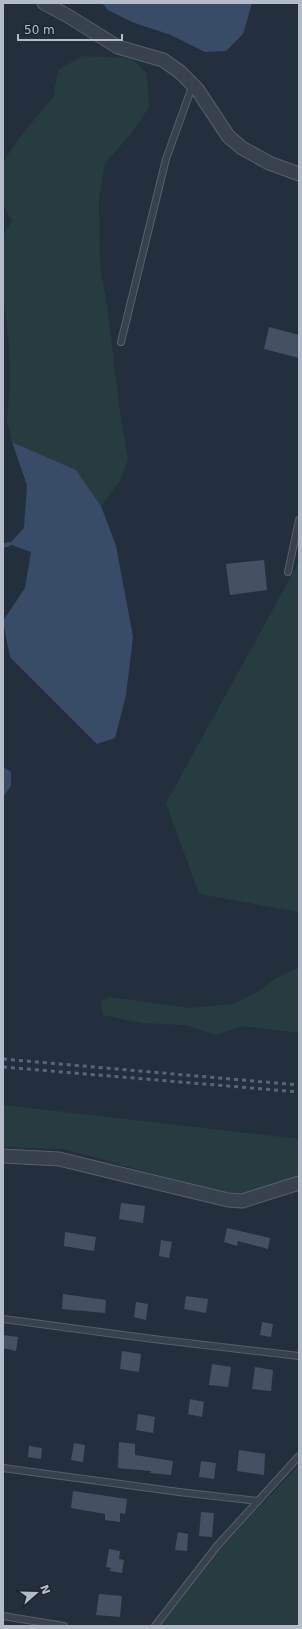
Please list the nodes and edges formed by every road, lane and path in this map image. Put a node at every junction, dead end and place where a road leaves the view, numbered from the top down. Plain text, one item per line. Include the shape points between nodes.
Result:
1 (44, 3) edge
2 (193, 84) junction
3 (299, 174) edge
4 (121, 342) dead end
5 (299, 520) edge
6 (288, 572) dead end
7 (3, 1156) edge
8 (299, 1183) edge
9 (3, 1319) edge
10 (299, 1356) edge
11 (299, 1456) edge
12 (3, 1468) edge
13 (258, 1501) junction
14 (3, 1616) edge
15 (64, 1626) edge
16 (155, 1626) edge

1 - 2 street via 118,47 163,60
2 - 3 street via 228,136 242,148 269,163
2 - 4 lane via 166,159
5 - 6 lane
7 - 8 street via 59,1159 228,1200 242,1201
9 - 10 lane
11 - 13 lane
12 - 13 lane
13 - 16 lane via 217,1546
14 - 15 lane

